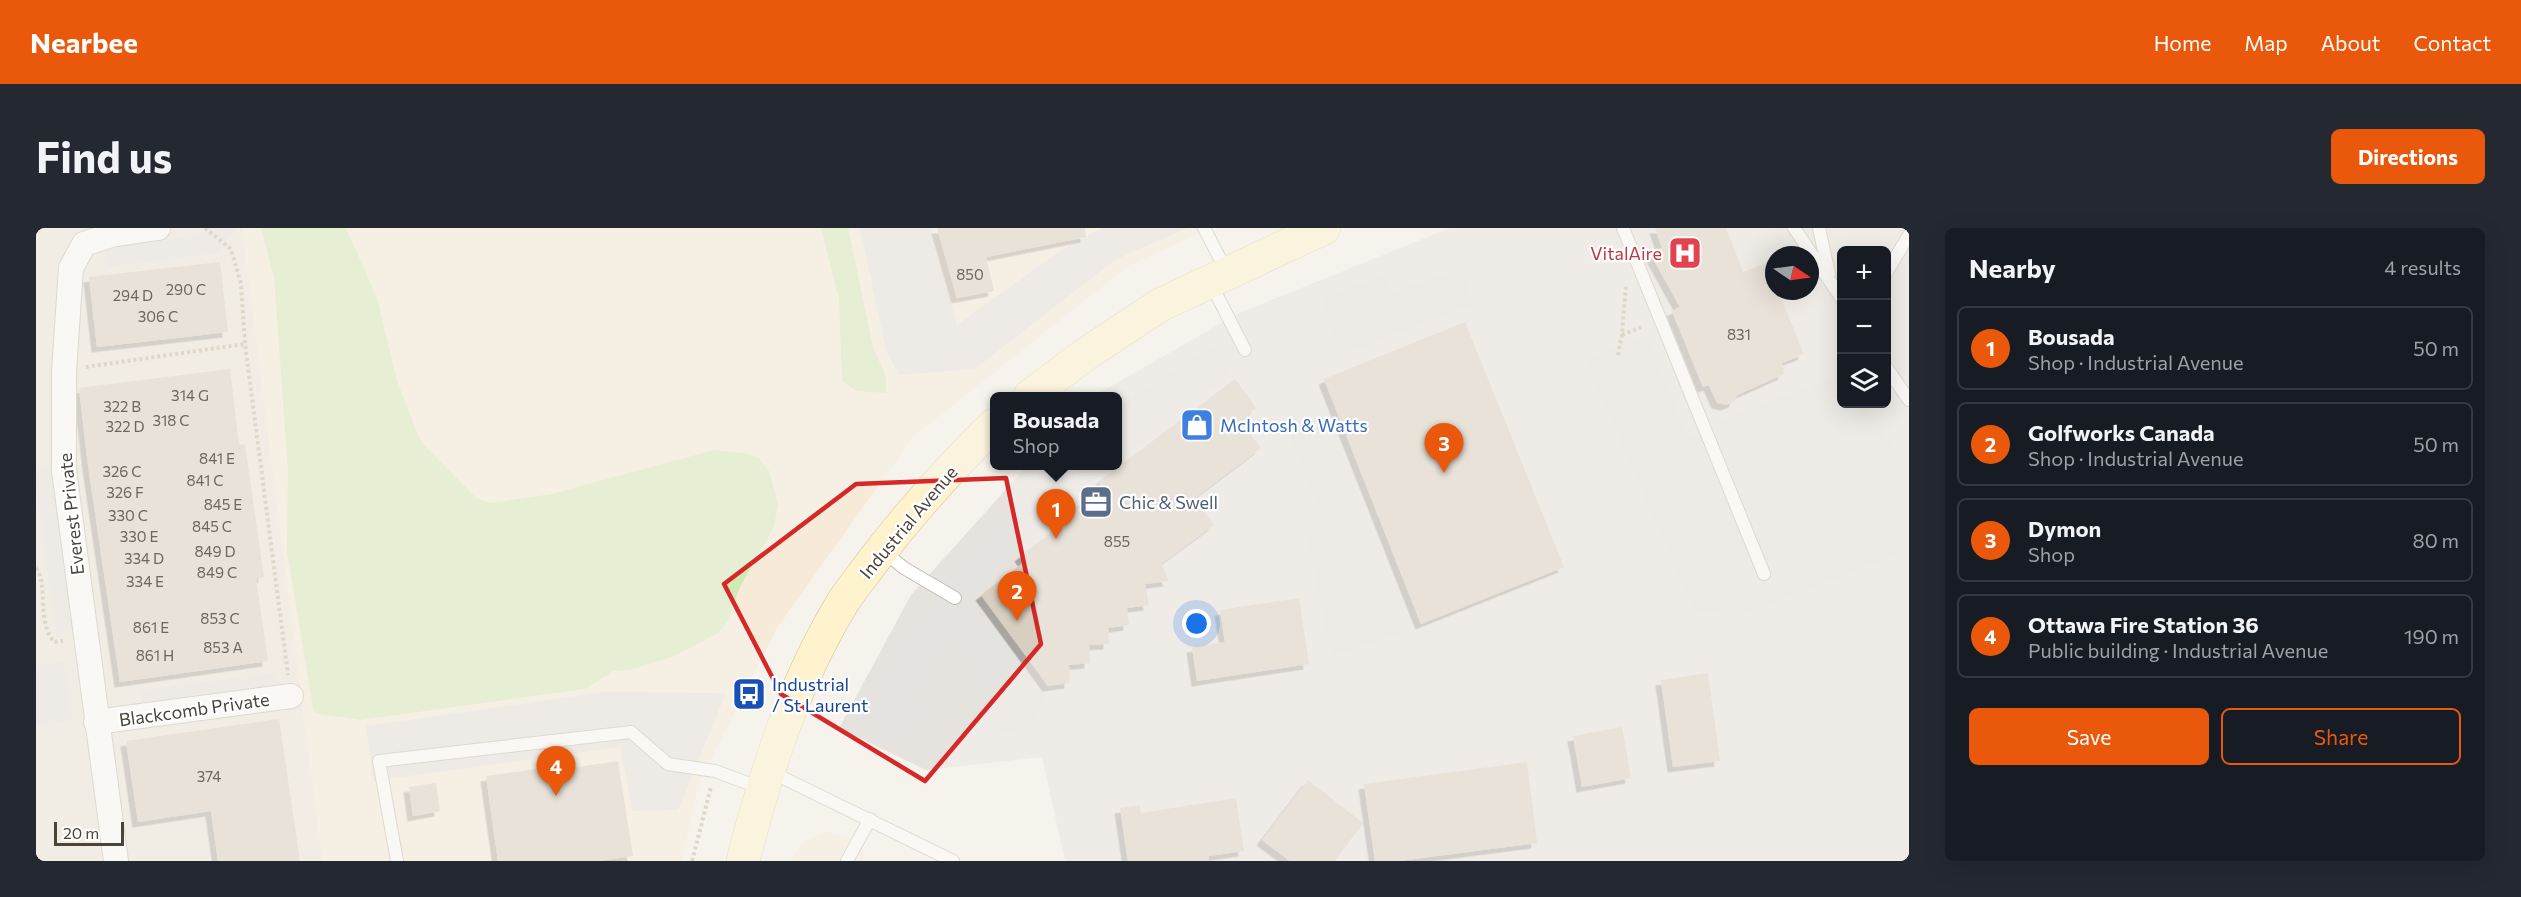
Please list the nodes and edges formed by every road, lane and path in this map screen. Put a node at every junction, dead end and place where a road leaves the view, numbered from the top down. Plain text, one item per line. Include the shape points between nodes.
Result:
1 (158, 228) edge
2 (205, 228) edge
3 (1204, 228) edge
4 (1324, 228) edge
5 (1623, 228) edge
6 (1794, 228) edge
7 (1819, 228) edge
8 (1909, 235) edge
9 (1891, 266) edge
10 (1640, 268) junction
11 (1219, 277) junction
12 (1830, 281) junction
13 (1837, 292) edge
14 (245, 344) junction
15 (1245, 350) dead end
16 (1618, 355) dead end
17 (64, 371) junction
18 (1891, 373) edge
19 (1035, 392) edge
20 (1909, 400) edge
21 (990, 429) edge
22 (882, 550) junction
23 (36, 568) edge
24 (1764, 574) dead end
25 (955, 598) dead end
26 (85, 639) junction
27 (291, 696) joint
28 (96, 722) junction
29 (715, 771) junction
30 (765, 779) junction
31 (870, 819) junction
32 (116, 861) edge
33 (397, 861) edge
34 (692, 861) edge
35 (743, 861) edge
36 (847, 861) edge
37 (953, 861) edge

1 - 17 street, Everest Private via 111,235 84,244 71,268
2 - 14 path via 231,249 241,284
3 - 11 lane
4 - 11 main road
5 - 10 lane
6 - 12 lane
7 - 12 lane
8 - 9 lane
10 - 16 path via 1627,279
10 - 24 lane
11 - 15 lane
11 - 19 main road via 1160,305
12 - 13 lane
14 - 17 path
14 - 27 path
17 - 26 street, Everest Private via 64,470
18 - 20 lane
21 - 22 main road, Industrial Avenue
22 - 25 lane
22 - 30 main road, Industrial Avenue via 844,600 818,646
23 - 26 path via 40,575 39,609 47,637 54,642
26 - 28 street, Everest Private
27 - 28 street, Blackcomb Private
28 - 32 street, Everest Private
29 - 30 lane
29 - 33 lane via 668,764 631,732 379,761
29 - 34 path
30 - 31 lane
30 - 35 main road, Industrial Avenue
31 - 36 lane
31 - 37 lane

